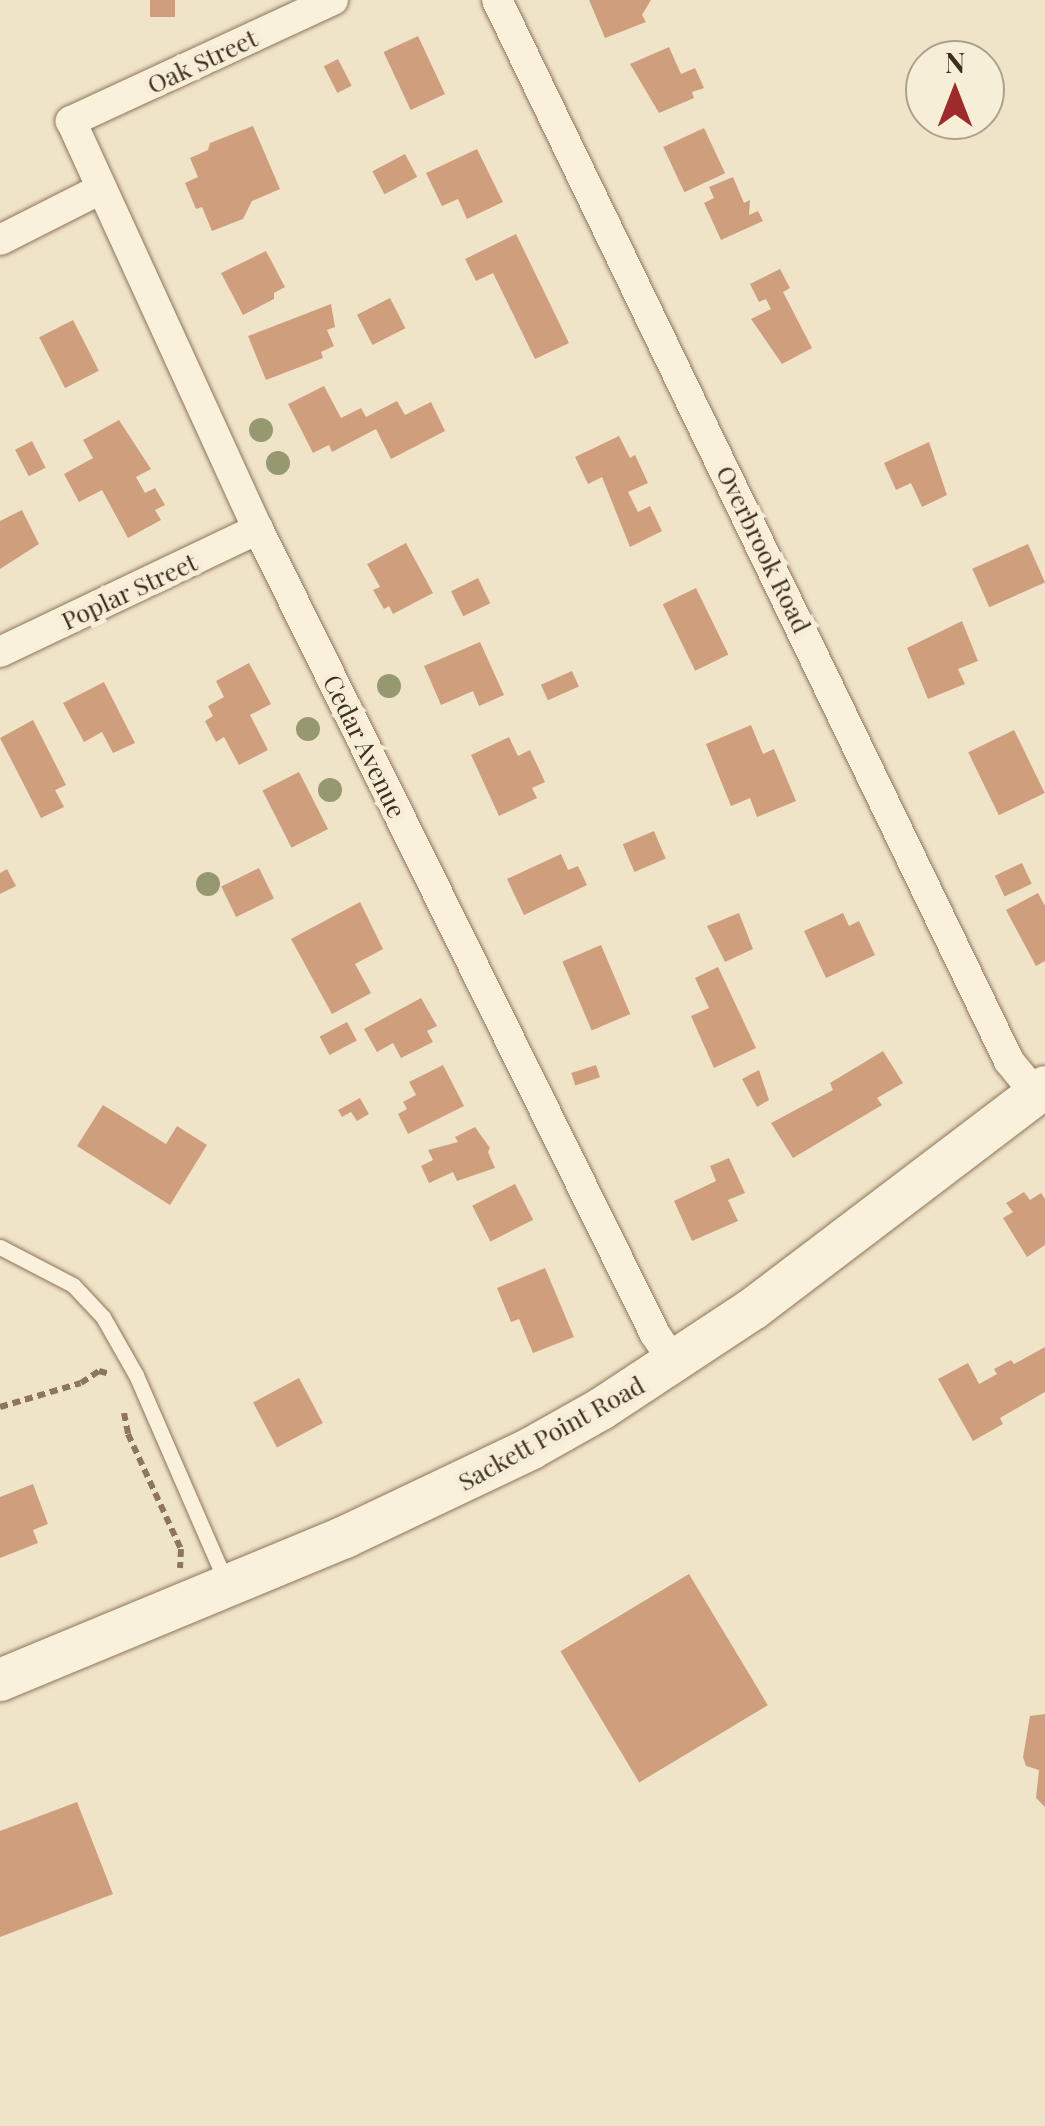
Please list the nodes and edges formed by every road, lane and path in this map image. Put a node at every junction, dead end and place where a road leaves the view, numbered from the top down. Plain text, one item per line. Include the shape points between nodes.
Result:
1 (333, 0) edge
2 (497, 0) edge
3 (70, 122) joint
4 (99, 190) junction
5 (0, 240) edge
6 (258, 530) junction
7 (0, 652) edge
8 (1040, 1090) edge
9 (0, 1248) edge
10 (674, 1362) junction
11 (116, 1380) dead end
12 (122, 1396) dead end
13 (0, 1408) edge
14 (180, 1575) dead end
15 (229, 1588) junction
16 (0, 1680) edge

1 - 3 street, Oak Street
2 - 8 street, Overbrook Road via 1009,1061
3 - 4 street, Cedar Avenue
4 - 5 street
4 - 6 street, Cedar Avenue
6 - 7 street, Poplar Street
6 - 10 street, Cedar Avenue via 654,1334
8 - 10 street, Sackett Point Road via 863,1228
9 - 15 lane via 73,1286 103,1317 136,1375
10 - 15 street, Sackett Point Road via 530,1449
11 - 13 path via 99,1371 82,1383
12 - 14 path via 128,1434 180,1548
15 - 16 street, Sackett Point Road

